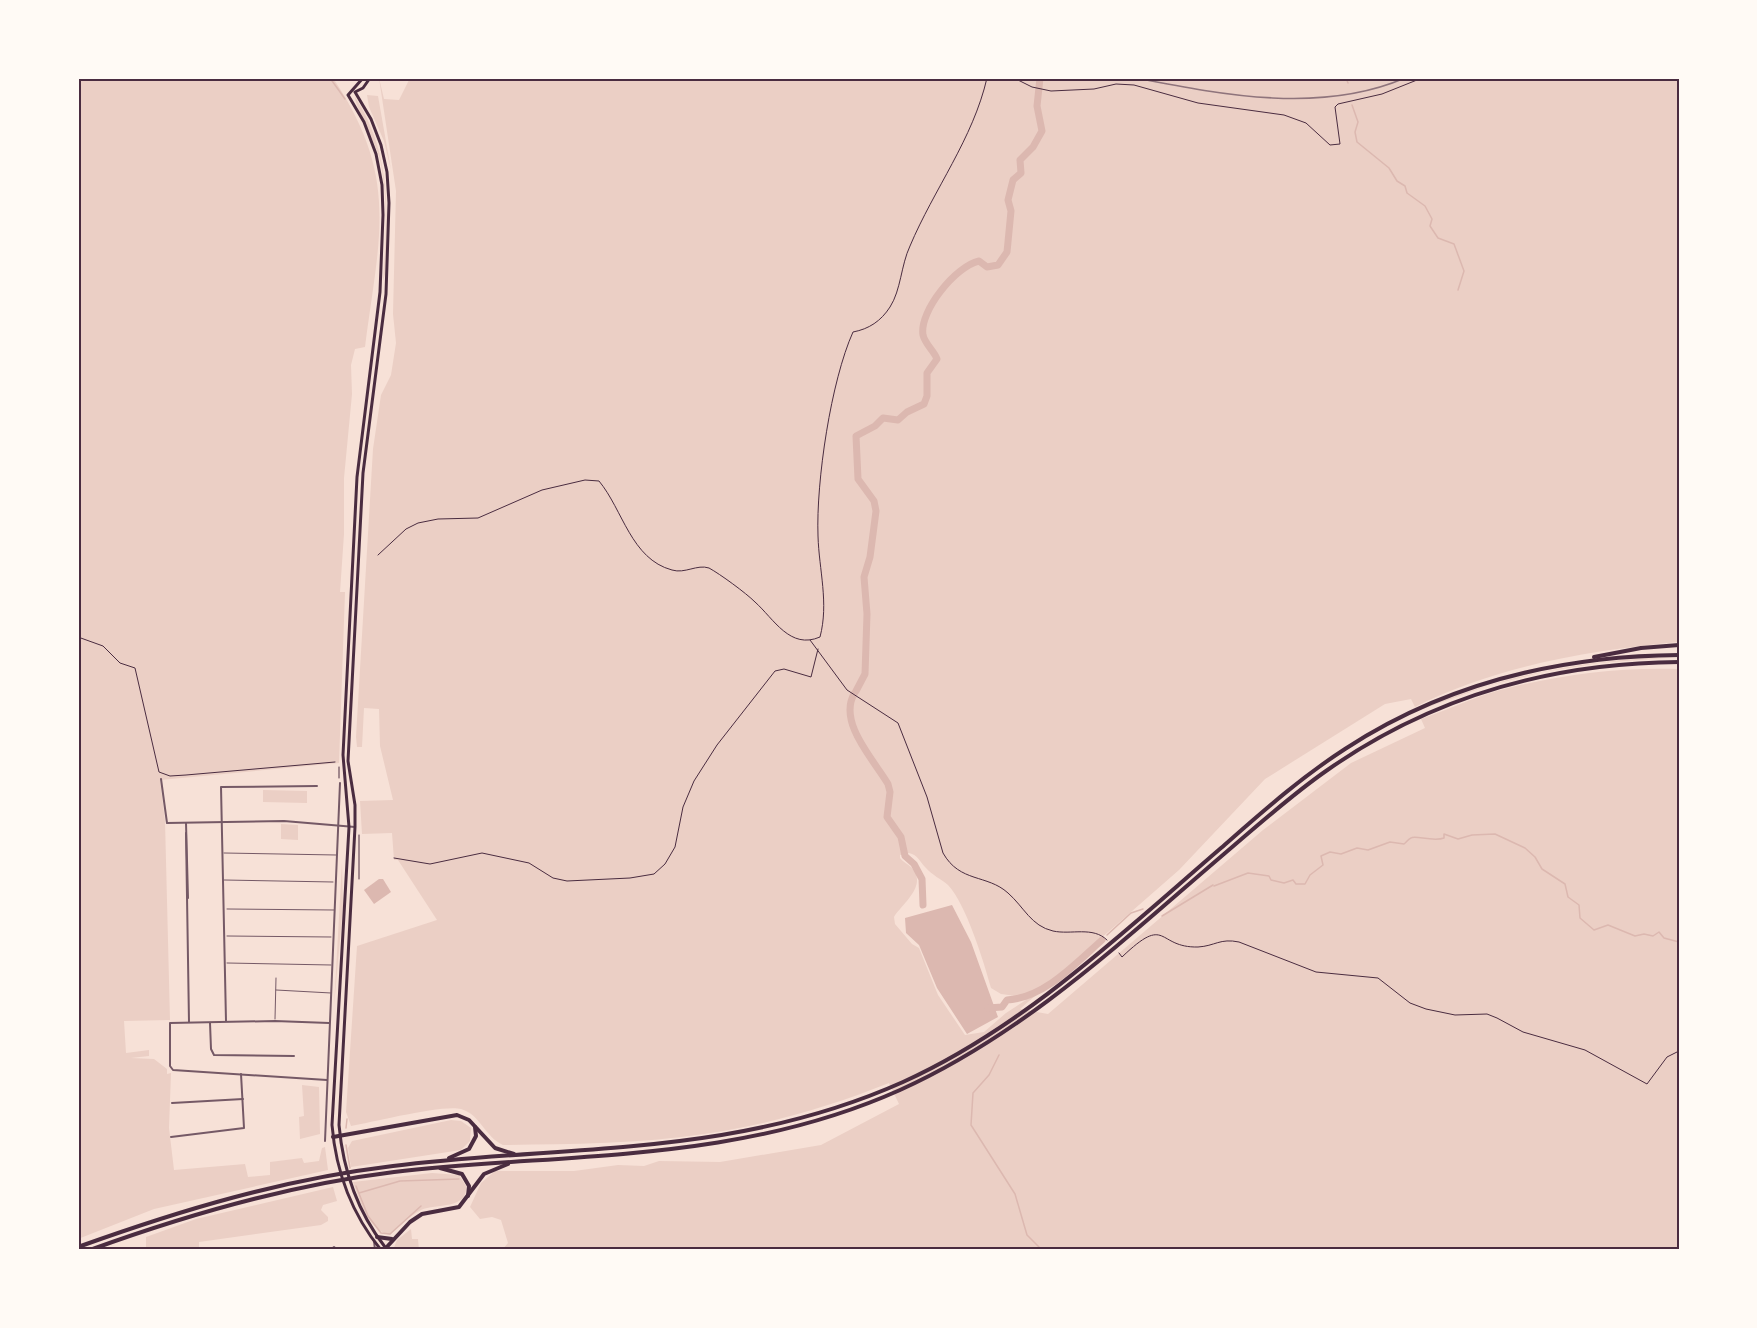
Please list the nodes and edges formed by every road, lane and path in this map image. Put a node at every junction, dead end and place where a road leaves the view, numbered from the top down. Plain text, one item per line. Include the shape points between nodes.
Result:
1 (363, 78) edge
2 (370, 78) edge
3 (987, 78) edge
4 (1014, 78) edge
5 (1422, 78) edge
6 (378, 555) dead end
7 (78, 637) edge
8 (809, 640) junction
9 (1679, 645) edge
10 (818, 649) junction
11 (1679, 655) edge
12 (1679, 662) edge
13 (1565, 663) junction
14 (335, 762) dead end
15 (340, 762) dead end
16 (161, 779) dead end
17 (340, 783) joint
18 (317, 786) dead end
19 (222, 822) junction
20 (186, 823) junction
21 (339, 826) junction
22 (349, 827) junction
23 (355, 827) junction
24 (359, 833) dead end
25 (224, 853) junction
26 (338, 855) junction
27 (394, 858) dead end
28 (358, 879) dead end
29 (224, 880) junction
30 (336, 882) junction
31 (225, 909) junction
32 (335, 910) junction
33 (225, 936) junction
34 (334, 938) junction
35 (1107, 940) dead end
36 (1118, 951) dead end
37 (225, 963) junction
38 (332, 965) junction
39 (276, 978) dead end
40 (276, 990) junction
41 (331, 993) junction
42 (226, 1021) junction
43 (275, 1021) junction
44 (189, 1022) junction
45 (210, 1022) junction
46 (329, 1023) junction
47 (1679, 1051) edge
48 (294, 1056) dead end
49 (242, 1074) junction
50 (327, 1080) junction
51 (243, 1099) junction
52 (172, 1103) dead end
53 (475, 1126) junction
54 (171, 1137) dead end
55 (333, 1137) junction
56 (340, 1137) junction
57 (325, 1141) dead end
58 (521, 1155) junction
59 (440, 1161) junction
60 (514, 1162) junction
61 (436, 1168) junction
62 (468, 1197) junction
63 (375, 1239) junction
64 (392, 1239) junction
65 (78, 1247) edge
66 (383, 1249) edge
67 (90, 1250) edge
68 (330, 1250) edge
69 (339, 1250) edge
70 (375, 1250) edge

1 - 22 main road via 348,95 373,145 383,198 382,264 357,477 343,755
2 - 23 main road via 355,92 377,135 388,182 387,270 363,473 349,747
3 - 8 path via 965,139 904,258 894,300 877,323 853,332 843,355 820,500 818,537 824,616 820,637
4 - 5 path via 1036,89 1064,92 1134,85 1198,103 1295,118 1330,145 1340,144 1335,107 1338,104 1382,94
6 - 8 path via 418,523 478,518 542,490 585,480 599,481 646,555 675,571 710,568 753,600 790,636
7 - 14 path via 103,646 120,663 135,668 159,772 170,776
8 - 10 path
9 - 13 highway
10 - 27 path via 812,676 784,669 775,671 717,746 687,796 670,856 654,874 567,881 553,878 529,862 482,853 430,864
10 - 35 path via 847,690 898,723 949,863 973,879 1007,891 1039,925 1054,932 1098,933
11 - 13 highway
12 - 60 highway via 1595,666 1526,679 1445,705 1387,733 1304,788 1029,1016 952,1064 885,1096 802,1126 723,1143 649,1153
13 - 58 highway via 1463,690 1411,712 1347,747 1278,798 1049,993 979,1041 910,1078 829,1110 733,1135
15 - 17 path
16 - 20 street via 167,823
17 - 21 street
18 - 19 street via 222,787
19 - 20 street
19 - 21 street via 284,821
19 - 25 street
20 - 44 street
21 - 22 street
21 - 26 street
22 - 23 street
22 - 55 main road
23 - 56 main road
24 - 28 path
25 - 26 lane
25 - 29 street
26 - 30 street
29 - 30 lane
29 - 31 street
30 - 32 street
31 - 32 lane
31 - 33 street
32 - 34 street
33 - 34 lane
33 - 37 street
34 - 38 street
36 - 47 path via 1122,957 1141,939 1153,934 1196,947 1227,939 1239,942 1316,972 1378,978 1410,1003 1426,1009 1455,1015 1487,1014 1523,1032 1585,1050 1647,1084 1667,1057
37 - 38 lane
37 - 42 street
38 - 41 street
39 - 40 lane
40 - 41 lane
40 - 43 lane
41 - 46 street
42 - 43 street
42 - 45 street
43 - 46 street
44 - 45 street
44 - 49 street via 170,1023 172,1070
45 - 48 street via 210,1049 214,1055
46 - 50 street
49 - 50 street
49 - 51 street
50 - 57 street
51 - 52 street
51 - 54 street via 244,1128
53 - 56 highway via 454,1115
53 - 58 highway via 495,1148
53 - 59 highway via 476,1136 470,1149
55 - 56 highway
55 - 63 main road via 345,1191
56 - 63 main road via 352,1188
58 - 59 highway
59 - 65 highway via 325,1176 213,1202
60 - 61 highway
60 - 62 highway via 489,1170
61 - 62 highway via 462,1174
61 - 67 highway via 327,1182 215,1208
62 - 64 highway via 459,1207 422,1214
63 - 64 highway
63 - 66 main road
63 - 70 street
64 - 66 highway
68 - 69 street

